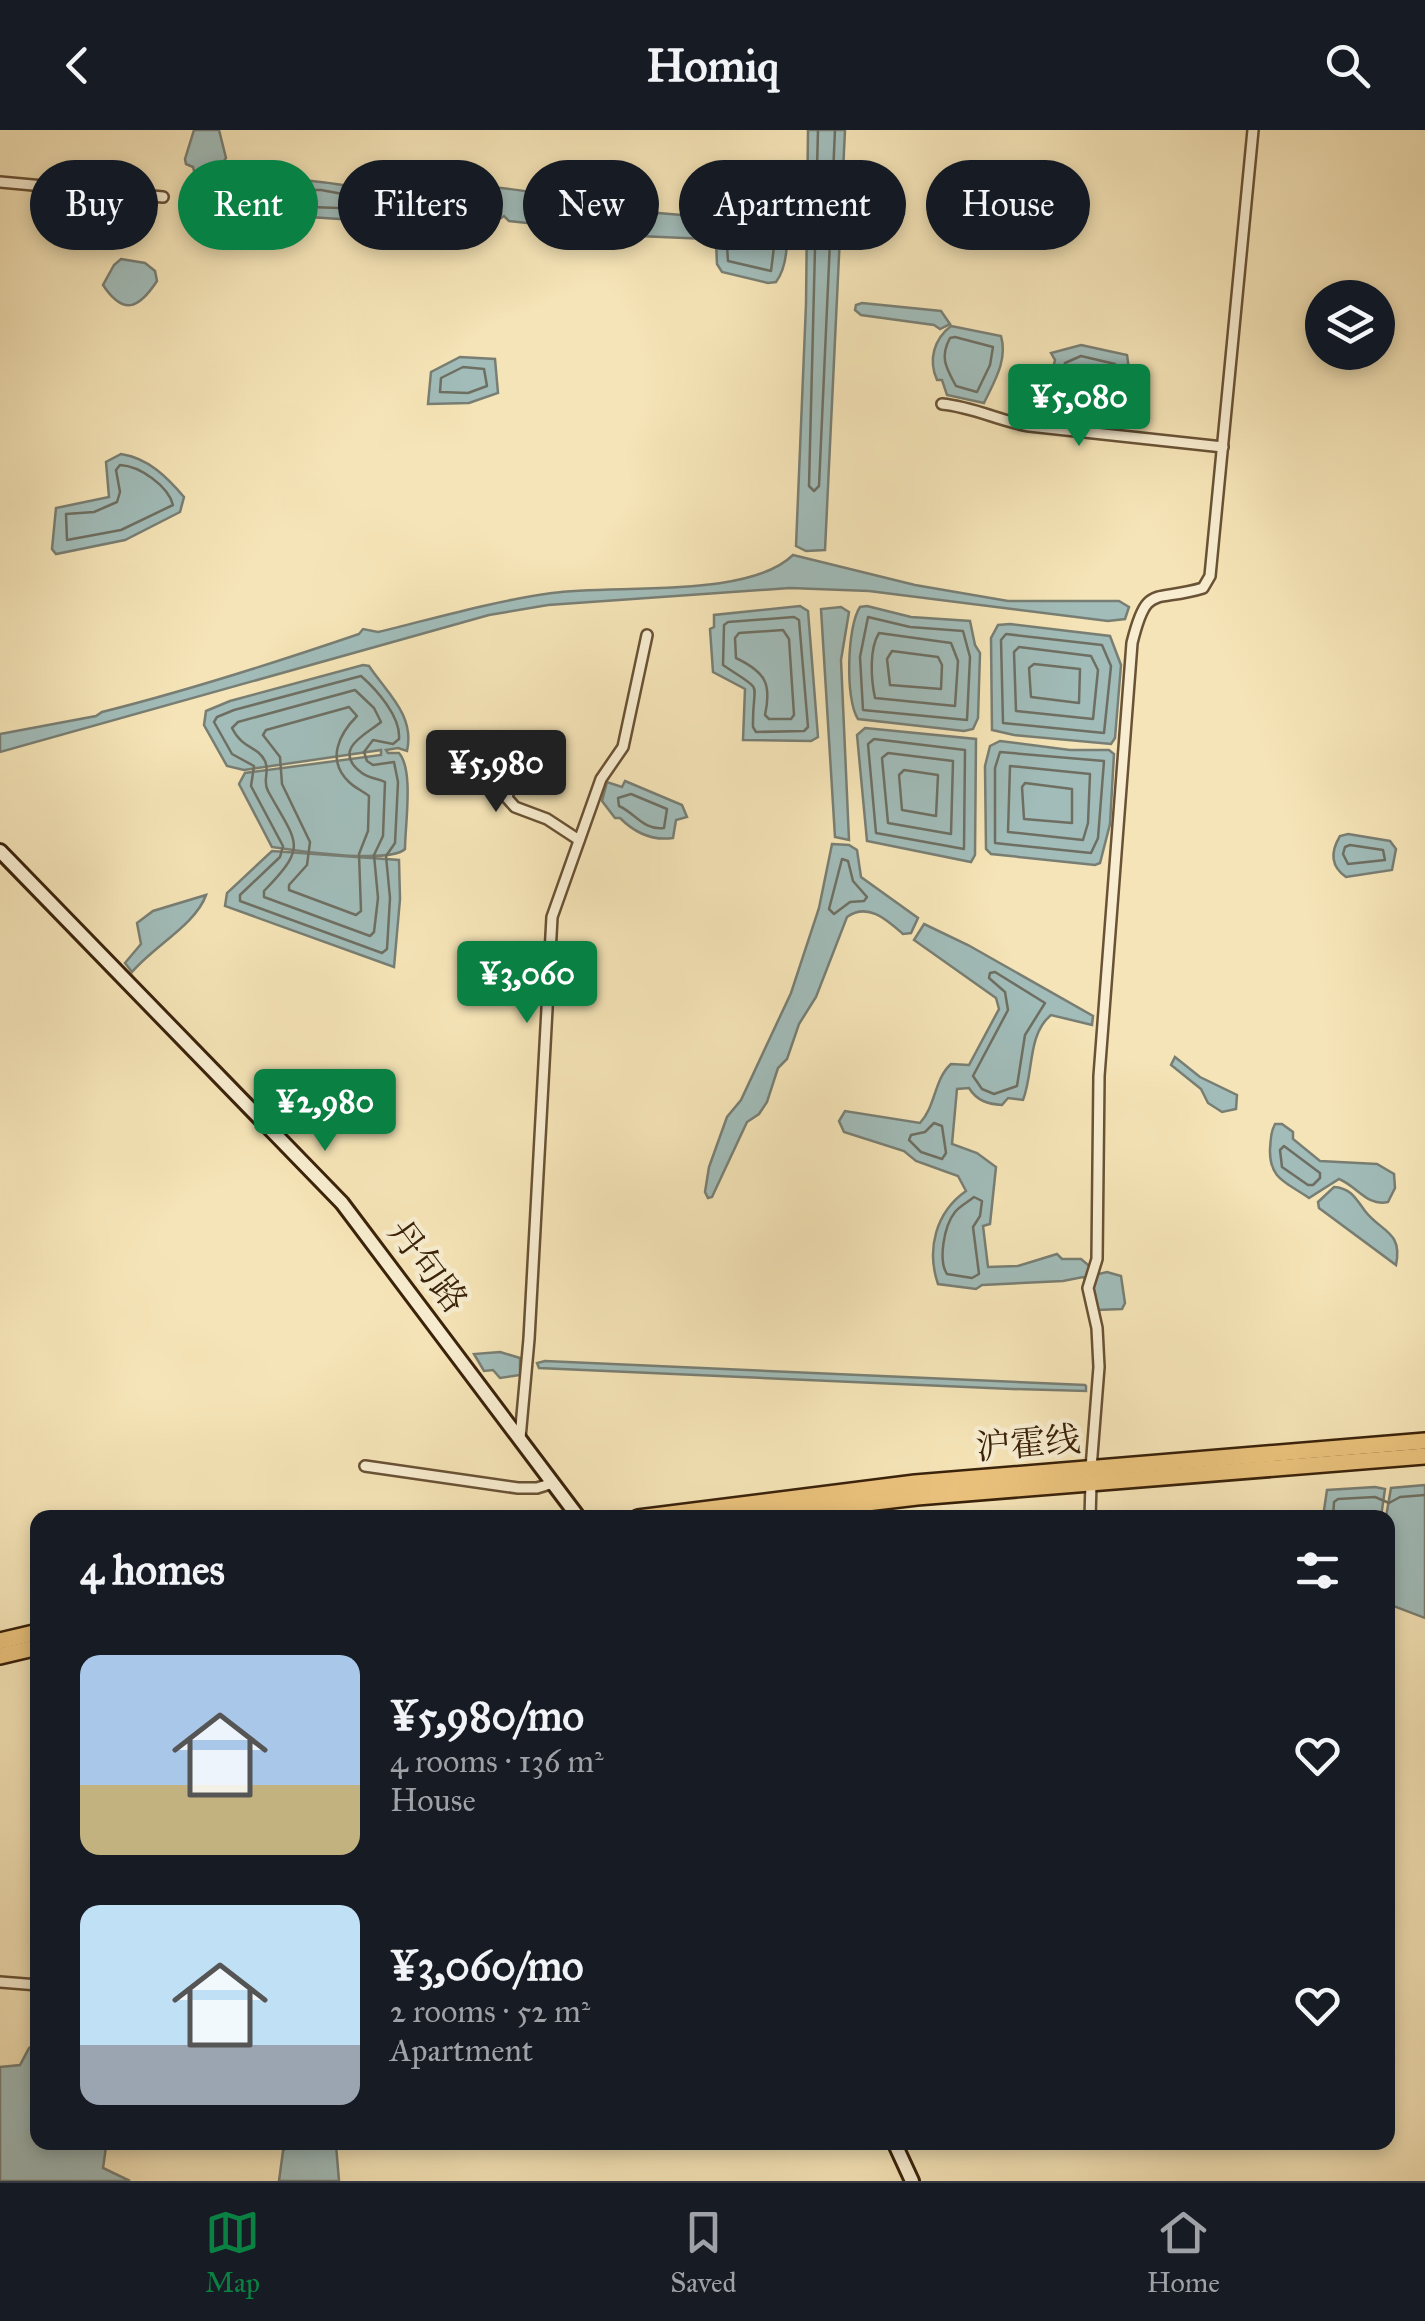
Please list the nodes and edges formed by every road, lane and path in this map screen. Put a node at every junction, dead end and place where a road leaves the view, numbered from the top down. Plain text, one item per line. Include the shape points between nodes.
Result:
1 (1252, 130) edge
2 (0, 182) edge
3 (163, 197) dead end
4 (942, 404) dead end
5 (1223, 447) junction
6 (647, 635) dead end
7 (520, 741) dead end
8 (580, 840) junction
9 (0, 851) edge
10 (520, 1439) junction
11 (1425, 1441) edge
12 (1425, 1456) edge
13 (365, 1466) dead end
14 (1091, 1476) junction
15 (553, 1483) junction
16 (572, 1510) edge
17 (701, 1510) edge
18 (808, 1510) edge
19 (1090, 1510) edge
20 (30, 1634) edge
21 (0, 1641) edge
22 (30, 1649) edge
23 (0, 1656) edge
24 (0, 1982) edge
25 (30, 1984) edge
26 (898, 2150) edge
27 (912, 2181) edge

1 - 5 street
2 - 3 street
4 - 5 street via 1029,426
5 - 14 street via 1210,576 1202,588 1156,595 1146,603 1132,643 1098,1076 1096,1258 1088,1288 1099,1367
6 - 8 street via 623,747 601,778
7 - 8 street via 507,798
8 - 10 street via 552,917
9 - 10 street, 丹句路 via 342,1203
10 - 15 street, 丹句路
11 - 14 highway, 沪霍线
12 - 14 highway, 沪霍线
13 - 15 street via 518,1488
14 - 17 highway, 沪霍线 via 896,1485
14 - 18 highway, 沪霍线
14 - 19 street
15 - 16 street, 丹句路
20 - 21 highway
22 - 23 highway
24 - 25 street
26 - 27 street

